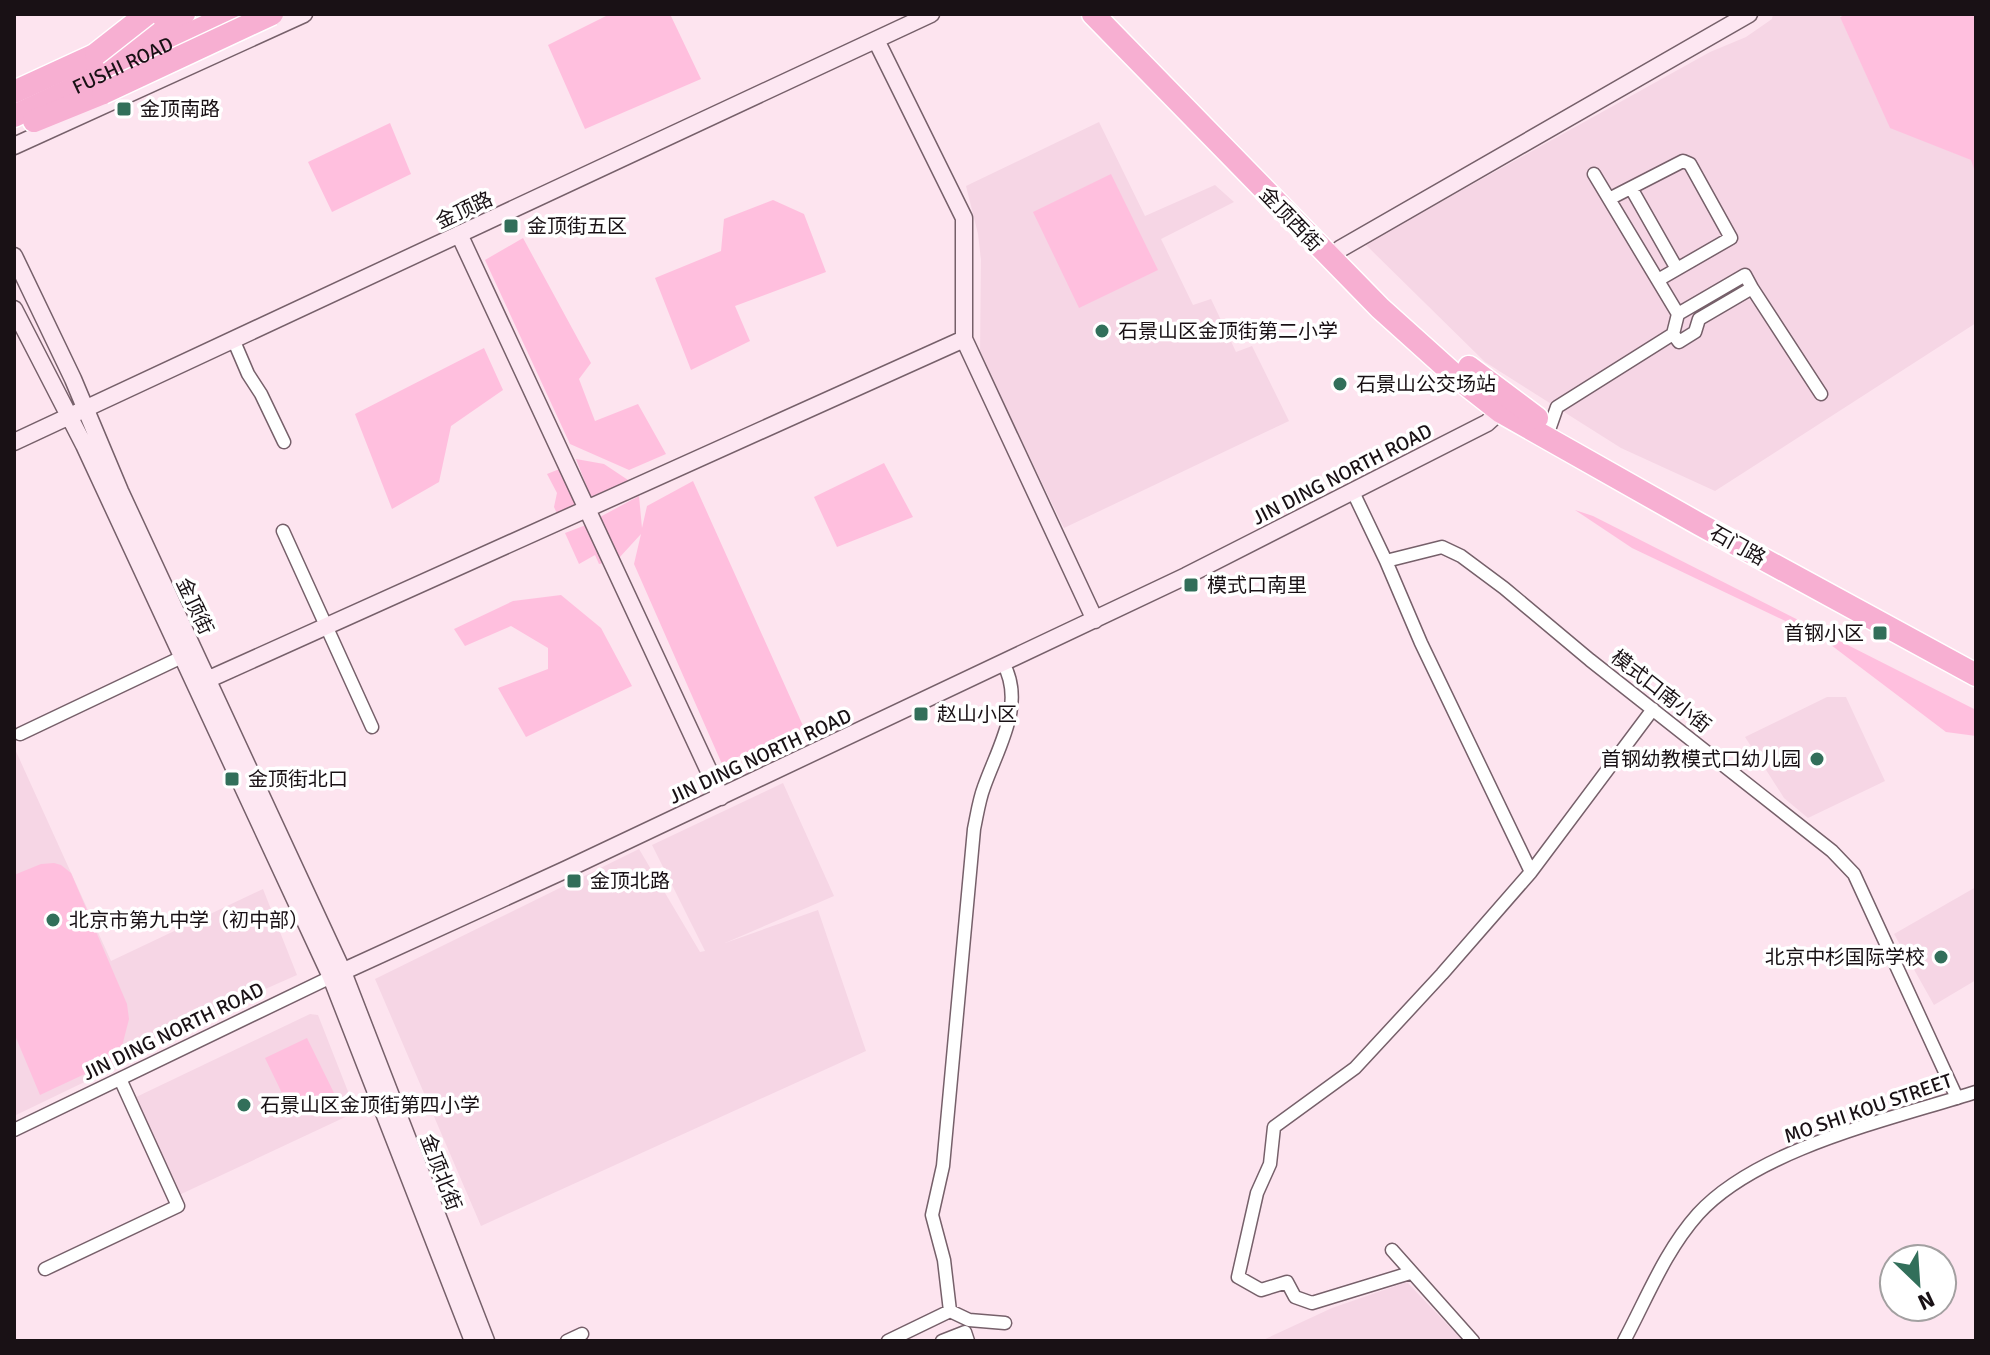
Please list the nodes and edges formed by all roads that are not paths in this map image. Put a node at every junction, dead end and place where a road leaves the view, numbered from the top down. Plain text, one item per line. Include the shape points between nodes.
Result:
1 (147, 14) edge
2 (184, 14) edge
3 (232, 14) edge
4 (272, 14) edge
5 (304, 14) edge
6 (931, 14) edge
7 (1093, 14) edge
8 (1111, 14) edge
9 (1749, 14) edge
10 (876, 40) junction
11 (96, 54) junction
12 (139, 62) dead end
13 (14, 92) edge
14 (124, 96) junction
15 (14, 116) edge
16 (14, 128) edge
17 (14, 146) edge
18 (1594, 174) dead end
19 (1631, 188) junction
20 (1609, 199) junction
21 (459, 234) junction
22 (1340, 249) junction
23 (14, 256) edge
24 (1677, 269) junction
25 (1658, 280) junction
26 (1752, 288) junction
27 (14, 309) edge
28 (1678, 314) junction
29 (1673, 334) junction
30 (233, 339) junction
31 (964, 339) junction
32 (1821, 394) dead end
33 (1506, 406) junction
34 (85, 409) junction
35 (69, 416) junction
36 (1550, 427) junction
37 (14, 442) edge
38 (284, 442) dead end
39 (1353, 492) junction
40 (588, 511) junction
41 (283, 531) dead end
42 (1386, 561) junction
43 (1095, 620) junction
44 (327, 625) junction
45 (182, 657) junction
46 (1976, 660) edge
47 (1003, 663) junction
48 (1976, 675) edge
49 (207, 680) junction
50 (1653, 709) junction
51 (372, 727) dead end
52 (20, 734) dead end
53 (721, 797) junction
54 (1531, 872) junction
55 (337, 974) junction
56 (121, 1081) junction
57 (1976, 1092) edge
58 (1957, 1098) junction
59 (14, 1130) edge
60 (1392, 1250) dead end
61 (45, 1269) dead end
62 (1410, 1273) junction
63 (950, 1311) junction
64 (1005, 1323) dead end
65 (582, 1334) dead end
66 (896, 1339) edge
67 (473, 1341) edge
68 (486, 1341) edge
69 (567, 1341) edge
70 (942, 1341) edge
71 (968, 1341) edge
72 (1473, 1341) edge
73 (1624, 1341) edge

1 - 11 highway, bridge
2 - 11 highway, FUSHI ROAD, bridge
3 - 15 highway, FUSHI ROAD
4 - 16 highway, bridge
5 - 14 street
6 - 10 street, 金顶路
7 - 33 highway, 金顶西街 via 1380,308 1459,379
8 - 22 highway, 金顶西街
9 - 22 street
10 - 21 street, 金顶路
10 - 31 street via 964,218
11 - 13 highway, FUSHI ROAD
12 - 14 street
14 - 17 street
18 - 20 street
19 - 20 street
19 - 24 street
19 - 24 street via 1683,161 1690,164 1731,238
20 - 25 street
21 - 30 street, 金顶路
21 - 40 street
22 - 33 highway, 金顶西街
23 - 34 street, 金顶街
24 - 25 street
25 - 28 street
26 - 28 street via 1745,275
26 - 29 street via 1699,319 1695,332 1679,342
26 - 32 street
27 - 35 street, 金顶街
28 - 29 street
29 - 36 street via 1557,407
30 - 34 street, 金顶路
30 - 38 street
31 - 40 street
31 - 43 street
33 - 36 highway, 石门路
33 - 39 street, JIN DING NORTH ROAD via 1487,423
33 - 48 highway, 石门路 via 1699,524
34 - 35 street, 金顶路
34 - 49 street, 金顶街
35 - 37 street, 金顶路
35 - 45 street, 金顶街
36 - 46 highway, 石门路
39 - 42 street
39 - 43 street, JIN DING NORTH ROAD
40 - 44 street
40 - 53 street
41 - 44 street
42 - 50 street, 模式口南小街 via 1442,547 1461,556
42 - 54 street
43 - 47 street, JIN DING NORTH ROAD
44 - 49 street
44 - 51 street
45 - 52 street
45 - 55 street, 金顶街
47 - 53 street, JIN DING NORTH ROAD
47 - 63 street via 1012,683 1011,718 974,829 943,1166 932,1215
49 - 55 street, 金顶街
50 - 54 street
50 - 58 street, 模式口南小街 via 1854,874
53 - 55 street, JIN DING NORTH ROAD
54 - 62 street via 1355,1068 1274,1127 1270,1164 1257,1193 1238,1277 1261,1290 1287,1282 1295,1297 1312,1303
55 - 56 street, JIN DING NORTH ROAD
55 - 67 street, 金顶北街
55 - 68 street, 金顶北街
56 - 59 street, JIN DING NORTH ROAD
56 - 61 street via 178,1206
57 - 58 street, MO SHI KOU STREET
58 - 73 street, MO SHI KOU STREET via 1817,1143 1737,1180 1698,1214 1665,1258
60 - 62 street
62 - 72 street
63 - 64 street via 969,1320
63 - 66 street
65 - 69 street
70 - 71 street via 965,1332

